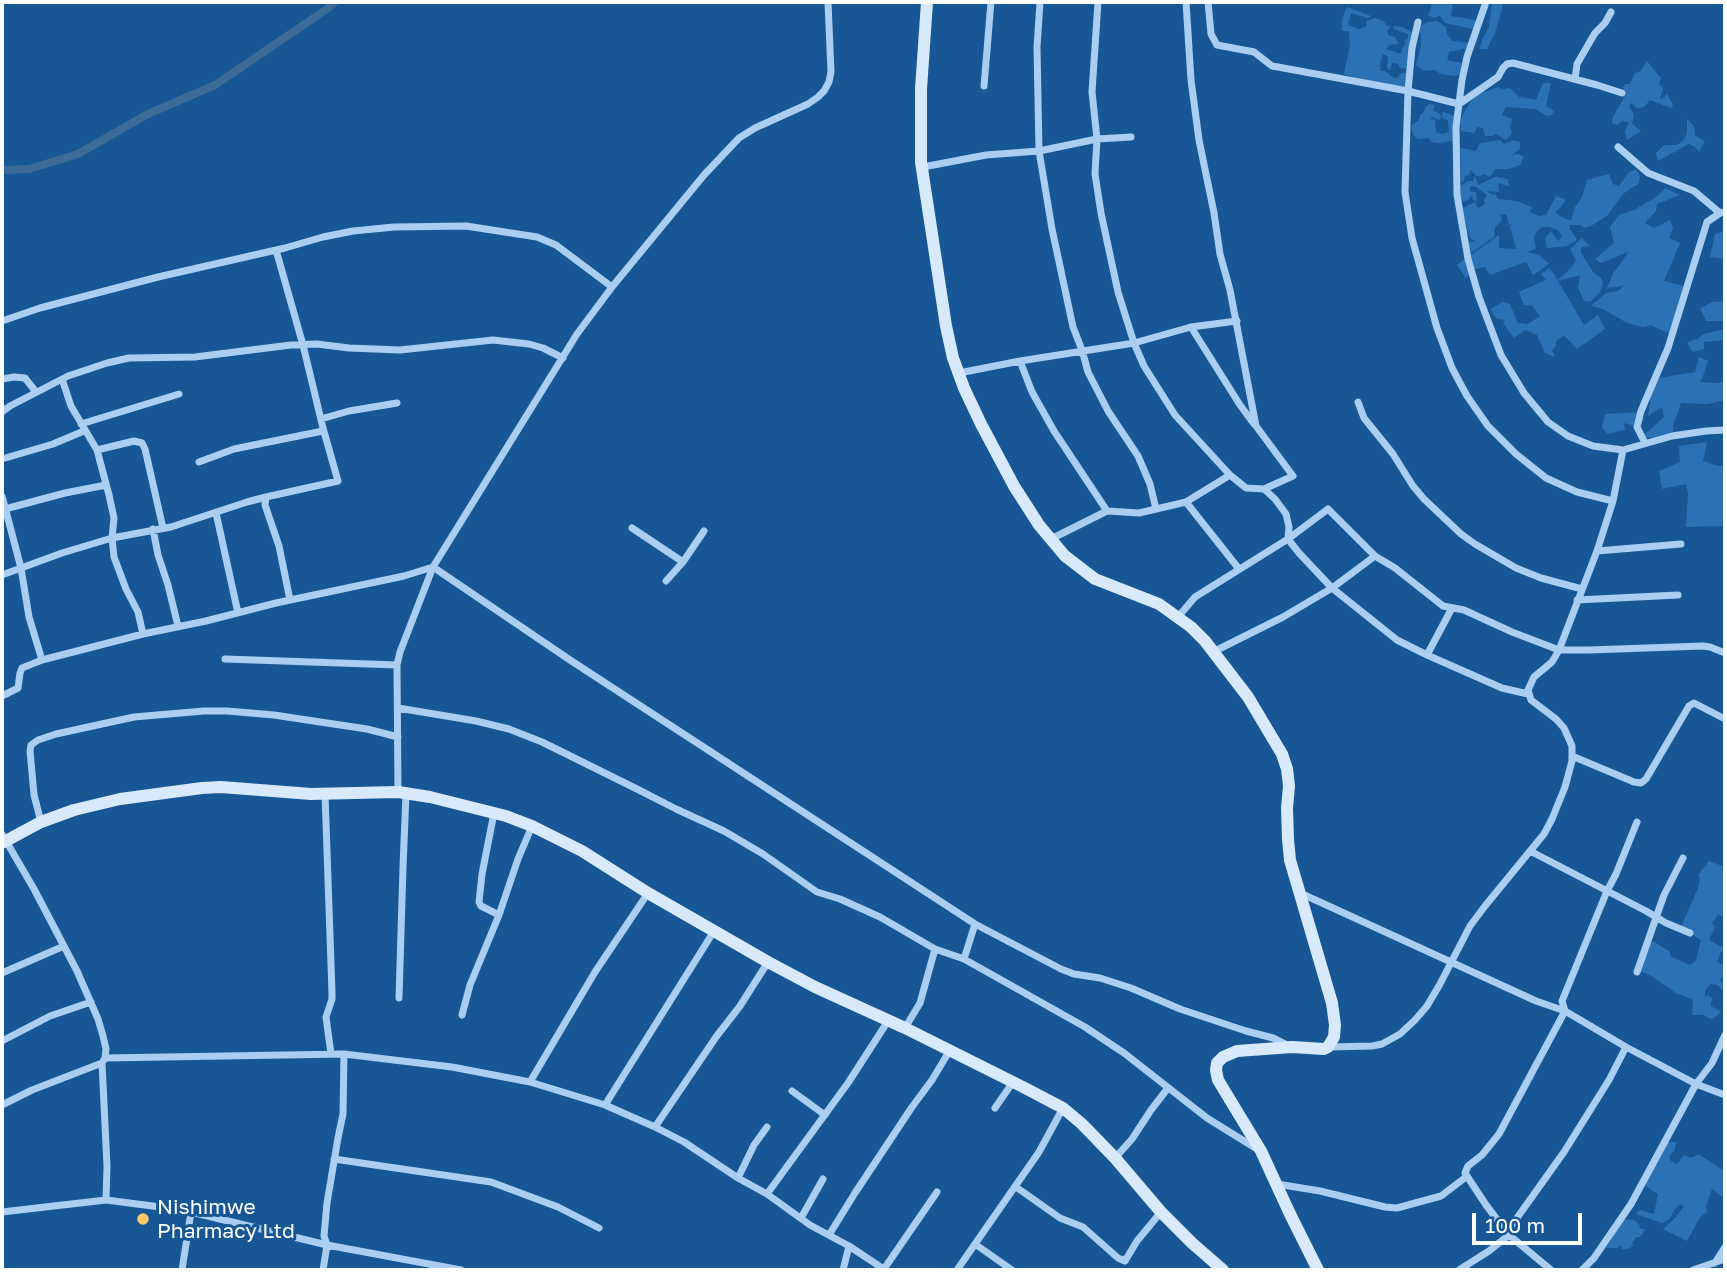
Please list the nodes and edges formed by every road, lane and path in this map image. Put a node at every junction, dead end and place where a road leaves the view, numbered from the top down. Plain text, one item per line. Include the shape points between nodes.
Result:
1 (828, 2) edge
2 (927, 2) edge
3 (990, 2) edge
4 (1040, 2) edge
5 (1098, 2) edge
6 (1186, 2) edge
7 (1208, 2) edge
8 (1486, 2) edge
9 (1611, 12) dead end
10 (1418, 22) dead end
11 (1575, 79) junction
12 (985, 86) dead end
13 (1408, 92) junction
14 (1622, 93) dead end
15 (1459, 104) junction
16 (1131, 137) dead end
17 (1097, 139) junction
18 (1618, 147) dead end
19 (1039, 151) junction
20 (922, 167) junction
21 (1723, 212) edge
22 (276, 250) junction
23 (612, 287) junction
24 (2, 321) edge
25 (1237, 321) junction
26 (1191, 327) junction
27 (1134, 343) junction
28 (303, 345) junction
29 (1082, 350) junction
30 (563, 358) junction
31 (1020, 361) junction
32 (958, 373) junction
33 (2, 379) edge
34 (62, 379) junction
35 (36, 392) junction
36 (179, 394) dead end
37 (1358, 402) dead end
38 (397, 403) dead end
39 (2, 412) edge
40 (321, 419) junction
41 (1256, 426) junction
42 (83, 427) junction
43 (323, 430) junction
44 (1725, 430) edge
45 (1645, 443) junction
46 (97, 450) junction
47 (1623, 450) junction
48 (2, 459) edge
49 (199, 462) dead end
50 (1230, 475) junction
51 (107, 485) junction
52 (1264, 489) junction
53 (2, 496) edge
54 (265, 497) junction
55 (1613, 501) junction
56 (1186, 502) junction
57 (1156, 509) junction
58 (1107, 511) junction
59 (216, 513) junction
60 (5, 515) edge
61 (163, 528) junction
62 (632, 528) dead end
63 (153, 529) junction
64 (704, 531) dead end
65 (112, 538) junction
66 (1051, 539) junction
67 (1288, 539) junction
68 (1681, 544) dead end
69 (1597, 551) junction
70 (1375, 556) junction
71 (683, 562) junction
72 (21, 568) junction
73 (433, 568) junction
74 (1239, 569) junction
75 (2, 575) edge
76 (666, 581) dead end
77 (1332, 588) junction
78 (1582, 589) junction
79 (1678, 595) dead end
80 (290, 600) junction
81 (1577, 600) junction
82 (1452, 608) junction
83 (238, 612) junction
84 (1178, 617) junction
85 (178, 626) junction
86 (143, 634) junction
87 (1559, 650) junction
88 (1213, 652) junction
89 (1725, 653) edge
90 (1427, 655) junction
91 (225, 659) dead end
92 (42, 660) junction
93 (397, 665) junction
94 (1528, 694) junction
95 (2, 696) edge
96 (398, 708) junction
97 (1725, 719) edge
98 (398, 737) junction
99 (1572, 756) junction
100 (402, 793) junction
101 (325, 794) junction
102 (494, 813) junction
103 (41, 822) junction
104 (1637, 822) dead end
105 (532, 826) junction
106 (3, 839) edge
107 (1530, 851) junction
108 (1683, 858) dead end
109 (1607, 891) junction
110 (1298, 892) junction
111 (648, 893) junction
112 (499, 915) junction
113 (1656, 918) junction
114 (975, 924) junction
115 (714, 931) junction
116 (1689, 933) dead end
117 (64, 946) junction
118 (935, 949) junction
119 (964, 959) junction
120 (768, 962) junction
121 (1452, 963) junction
122 (1637, 972) dead end
123 (2, 973) edge
124 (400, 998) dead end
125 (91, 1002) junction
126 (1565, 1011) junction
127 (462, 1015) dead end
128 (888, 1021) junction
129 (905, 1028) junction
130 (1725, 1035) edge
131 (2, 1041) edge
132 (1328, 1047) junction
133 (1626, 1047) junction
134 (1292, 1048) junction
135 (950, 1051) junction
136 (331, 1054) junction
137 (344, 1054) junction
138 (103, 1061) junction
139 (530, 1082) junction
140 (1013, 1082) junction
141 (1696, 1084) junction
142 (1168, 1088) junction
143 (792, 1091) dead end
144 (1725, 1095) edge
145 (2, 1105) edge
146 (605, 1105) junction
147 (995, 1108) dead end
148 (1063, 1108) junction
149 (825, 1115) junction
150 (655, 1127) junction
151 (767, 1127) dead end
152 (1261, 1151) junction
153 (1115, 1158) junction
154 (334, 1159) junction
155 (1466, 1177) junction
156 (738, 1178) junction
157 (823, 1179) dead end
158 (1276, 1184) junction
159 (1016, 1186) junction
160 (937, 1192) dead end
161 (767, 1194) junction
162 (106, 1200) junction
163 (2, 1212) edge
164 (191, 1212) junction
165 (1161, 1212) junction
166 (801, 1218) junction
167 (599, 1228) dead end
168 (1508, 1234) junction
169 (829, 1235) junction
170 (975, 1244) junction
171 (327, 1245) junction
172 (849, 1246) junction
173 (1725, 1247) edge
174 (1725, 1259) edge
175 (1715, 1264) junction
176 (182, 1270) edge
177 (323, 1270) edge
178 (461, 1270) edge
179 (843, 1270) edge
180 (884, 1270) edge
181 (957, 1270) edge
182 (1012, 1270) edge
183 (1223, 1270) edge
184 (1318, 1270) edge
185 (1459, 1270) edge
186 (1551, 1270) edge
187 (1582, 1270) edge
188 (1693, 1270) edge

1 - 23 street via 831,72 824,91 808,104 739,138
2 - 20 main road
3 - 12 street
4 - 19 street
5 - 17 street via 1092,92
6 - 25 street via 1199,139
7 - 13 street via 1210,34 1220,46 1254,52 1272,66
8 - 15 street via 1467,57
9 - 11 street via 1577,64
10 - 13 street
11 - 14 street
11 - 15 street via 1507,64 1498,77
13 - 15 street
13 - 55 street via 1405,192 1412,238 1451,369 1488,426 1516,454 1546,478
15 - 47 street via 1457,195 1468,259 1501,355 1524,393 1558,430 1593,446
16 - 17 street
17 - 19 street
17 - 27 street via 1095,174 1101,213
18 - 21 street via 1648,173 1694,191
19 - 20 street
19 - 29 street via 1073,327
20 - 32 main road via 946,326
21 - 45 street via 1707,222 1668,348 1641,411 1637,427
22 - 23 street via 353,231 466,226 545,239
22 - 24 street
22 - 28 street
23 - 30 street
25 - 26 street
25 - 41 street
26 - 27 street
26 - 41 street
27 - 29 street
27 - 50 street via 1175,415
28 - 30 street via 400,350 493,340 529,344
28 - 34 street via 195,357 129,358
28 - 40 street
29 - 31 street
29 - 57 street via 1108,411 1138,456
30 - 73 street
31 - 32 street
31 - 58 street via 1054,431
32 - 66 main road via 1014,486
33 - 35 street via 25,378
34 - 35 street
34 - 42 street
35 - 39 street
36 - 42 street
37 - 78 street via 1364,418 1413,486 1461,534 1516,568
38 - 40 street
40 - 43 street
41 - 52 street via 1293,476
42 - 46 street
42 - 48 street via 53,444
43 - 49 street via 234,449
43 - 54 street via 338,481
44 - 45 street
45 - 47 street
46 - 51 street
46 - 61 street via 142,443
47 - 55 street
50 - 52 street via 1245,488
50 - 56 street
51 - 60 street via 44,498
51 - 65 street via 114,518
52 - 67 street via 1286,514
53 - 60 street
54 - 59 street
54 - 80 street
55 - 69 street
56 - 57 street
56 - 74 street
57 - 58 street
58 - 66 street
59 - 61 street
59 - 83 street
60 - 72 street
61 - 63 street
62 - 71 street
63 - 65 street
63 - 85 street
64 - 71 street
65 - 72 street
65 - 86 street via 114,557
66 - 84 main road via 1095,579 1159,604
67 - 70 street via 1328,509
67 - 74 street
67 - 77 street
68 - 69 street
69 - 78 street
70 - 77 street
70 - 82 street
71 - 76 street
72 - 75 street
72 - 92 street
73 - 80 street
73 - 93 street
73 - 114 street
74 - 84 street via 1195,597
77 - 88 street
77 - 90 street via 1397,640
78 - 81 street
79 - 81 street
80 - 83 street
81 - 87 street
82 - 87 street
82 - 90 street
83 - 85 street
84 - 88 main road
85 - 86 street
86 - 92 street
87 - 89 street via 1710,646
87 - 94 street via 1534,677
88 - 110 main road via 1248,697 1282,754 1287,769 1290,860
90 - 94 street via 1502,688
91 - 93 street
92 - 95 street via 22,668 19,688
93 - 96 street
94 - 99 street via 1564,728
96 - 98 street
96 - 118 street via 476,721 541,742 724,831 817,892 880,917
97 - 99 street via 1694,703 1689,706 1641,783
98 - 100 street
98 - 103 street via 228,711 134,717 56,734 31,745
99 - 107 street via 1556,811
100 - 101 main road
100 - 102 main road
100 - 124 street
101 - 103 main road via 202,788 120,799
101 - 136 street via 332,993 326,1017
102 - 105 main road
102 - 112 street via 479,902
103 - 106 main road
104 - 109 street
105 - 111 main road
105 - 112 street
106 - 117 street
107 - 109 street
107 - 121 street via 1470,926
108 - 113 street
109 - 113 street
109 - 126 street via 1562,1001
110 - 121 street
110 - 132 main road via 1332,1003 1334,1037
111 - 115 main road
111 - 139 street
112 - 127 street
113 - 116 street
113 - 122 street
114 - 119 street
114 - 134 street via 1061,969 1131,988
115 - 120 main road
115 - 146 street
117 - 123 street
117 - 125 street
118 - 119 street
118 - 129 street via 920,1003
119 - 142 street via 1085,1027
120 - 128 main road
120 - 150 street
121 - 126 street
121 - 132 street via 1427,1006 1400,1034 1372,1046
125 - 131 street via 50,1016
125 - 138 street via 106,1049
126 - 133 street
126 - 155 street via 1499,1134 1466,1169
128 - 129 main road
128 - 149 street
129 - 135 main road
130 - 141 street
132 - 134 main road
133 - 141 street
133 - 168 street via 1564,1152
134 - 152 main road via 1237,1051 1217,1063 1218,1080
135 - 140 main road
135 - 169 street
136 - 137 street
136 - 138 street
137 - 139 street
137 - 154 street via 344,1114
138 - 145 street
138 - 162 street
139 - 146 street
140 - 147 street
140 - 148 main road
141 - 144 street
141 - 187 street via 1630,1204
142 - 152 street
142 - 153 street
143 - 149 street
146 - 150 street
148 - 153 main road
148 - 159 street
149 - 161 street
150 - 156 street
151 - 156 street
152 - 158 main road
153 - 165 main road
154 - 167 street via 491,1182
154 - 171 street via 324,1236
155 - 158 street via 1441,1196 1396,1208
155 - 168 street
156 - 161 street
157 - 166 street
158 - 184 main road
159 - 165 street via 1083,1227 1125,1261
159 - 170 street
160 - 180 street
161 - 166 street
162 - 163 street
162 - 164 street
164 - 171 street
164 - 176 street
165 - 183 main road
166 - 169 street
168 - 185 street
168 - 186 street
169 - 172 street
170 - 181 street
170 - 182 street
171 - 177 street
171 - 178 street
172 - 179 street
172 - 180 street
173 - 175 street
174 - 175 street
175 - 188 street

